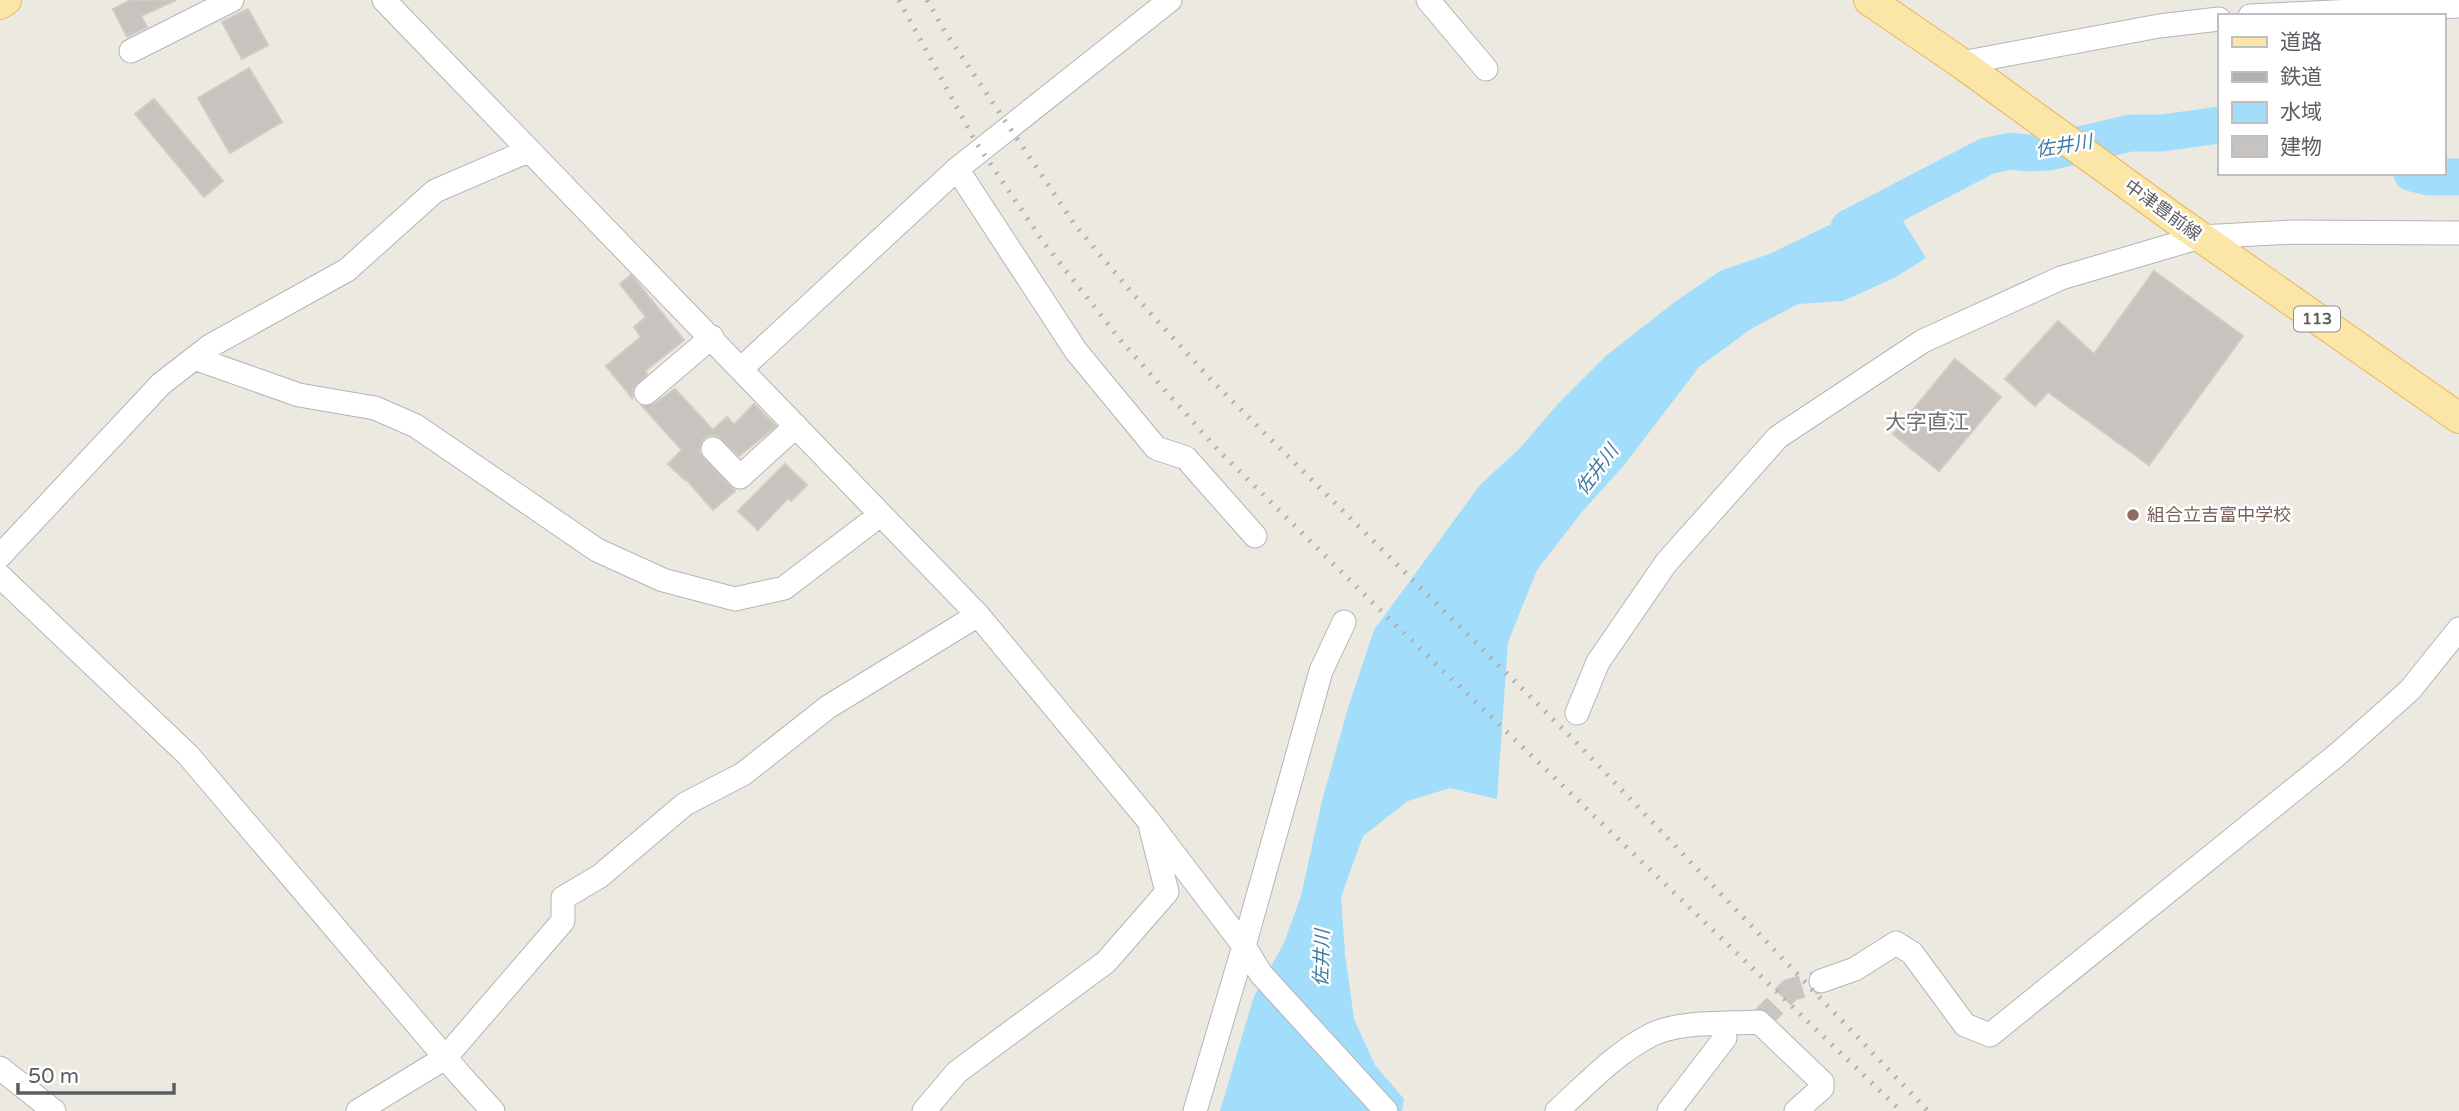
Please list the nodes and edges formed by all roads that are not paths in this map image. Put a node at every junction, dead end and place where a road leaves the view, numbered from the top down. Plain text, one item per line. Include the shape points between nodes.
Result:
1 (6, 0) edge
2 (232, 0) edge
3 (384, 0) edge
4 (1170, 0) edge
5 (1428, 0) edge
6 (1869, 0) edge
7 (0, 4) edge
8 (2459, 6) edge
9 (2291, 14) edge
10 (2218, 19) edge
11 (131, 51) dead end
12 (1961, 62) junction
13 (1486, 69) dead end
14 (528, 151) junction
15 (957, 169) junction
16 (2459, 233) edge
17 (2200, 237) junction
18 (712, 337) junction
19 (194, 358) junction
20 (742, 369) junction
21 (646, 393) dead end
22 (2459, 418) edge
23 (796, 426) junction
24 (713, 449) dead end
25 (880, 515) junction
26 (1255, 536) dead end
27 (0, 556) edge
28 (0, 576) edge
29 (978, 615) junction
30 (1343, 622) dead end
31 (2459, 629) edge
32 (1577, 713) dead end
33 (1148, 820) junction
34 (1249, 956) junction
35 (1821, 981) tunnel mouth
36 (1725, 1038) dead end
37 (445, 1058) junction
38 (0, 1068) edge
39 (54, 1111) edge
40 (358, 1111) edge
41 (493, 1111) edge
42 (924, 1111) edge
43 (1195, 1111) edge
44 (1386, 1111) edge
45 (1557, 1111) edge
46 (1669, 1111) edge
47 (1796, 1111) edge

1 - 7 main road
2 - 11 street
3 - 14 street
4 - 15 street
5 - 13 street
6 - 12 main road, 中津豊前線 / 113
8 - 9 street
10 - 12 street
12 - 17 main road, 中津豊前線 / 113
14 - 18 street
14 - 19 street via 435,191 347,270
15 - 20 street
15 - 26 street via 1076,351 1156,448 1186,458
16 - 17 street via 2291,232
17 - 22 main road, 中津豊前線 / 113
17 - 32 street via 2061,278 1923,341 1778,437 1666,563 1598,662
18 - 20 street
18 - 21 street
19 - 25 street via 299,395 375,408 416,426 597,550 663,580 735,599 785,588
19 - 27 street via 161,384
20 - 23 street
23 - 24 street via 740,477
23 - 25 street
25 - 29 street
28 - 37 street via 188,755
29 - 33 street
29 - 37 street via 828,707 743,774 685,804 600,876 563,898 564,921
30 - 34 street via 1321,671
31 - 35 street via 2410,690 2339,754 1990,1035 1965,1025 1912,953 1896,943 1855,969
33 - 34 street
33 - 42 street via 1167,892 1106,962 957,1072
34 - 43 street
34 - 44 street
36 - 46 street
37 - 40 street
37 - 41 street
38 - 39 street
45 - 47 street via 1603,1068 1652,1034 1692,1025 1759,1022 1822,1082 1822,1088

